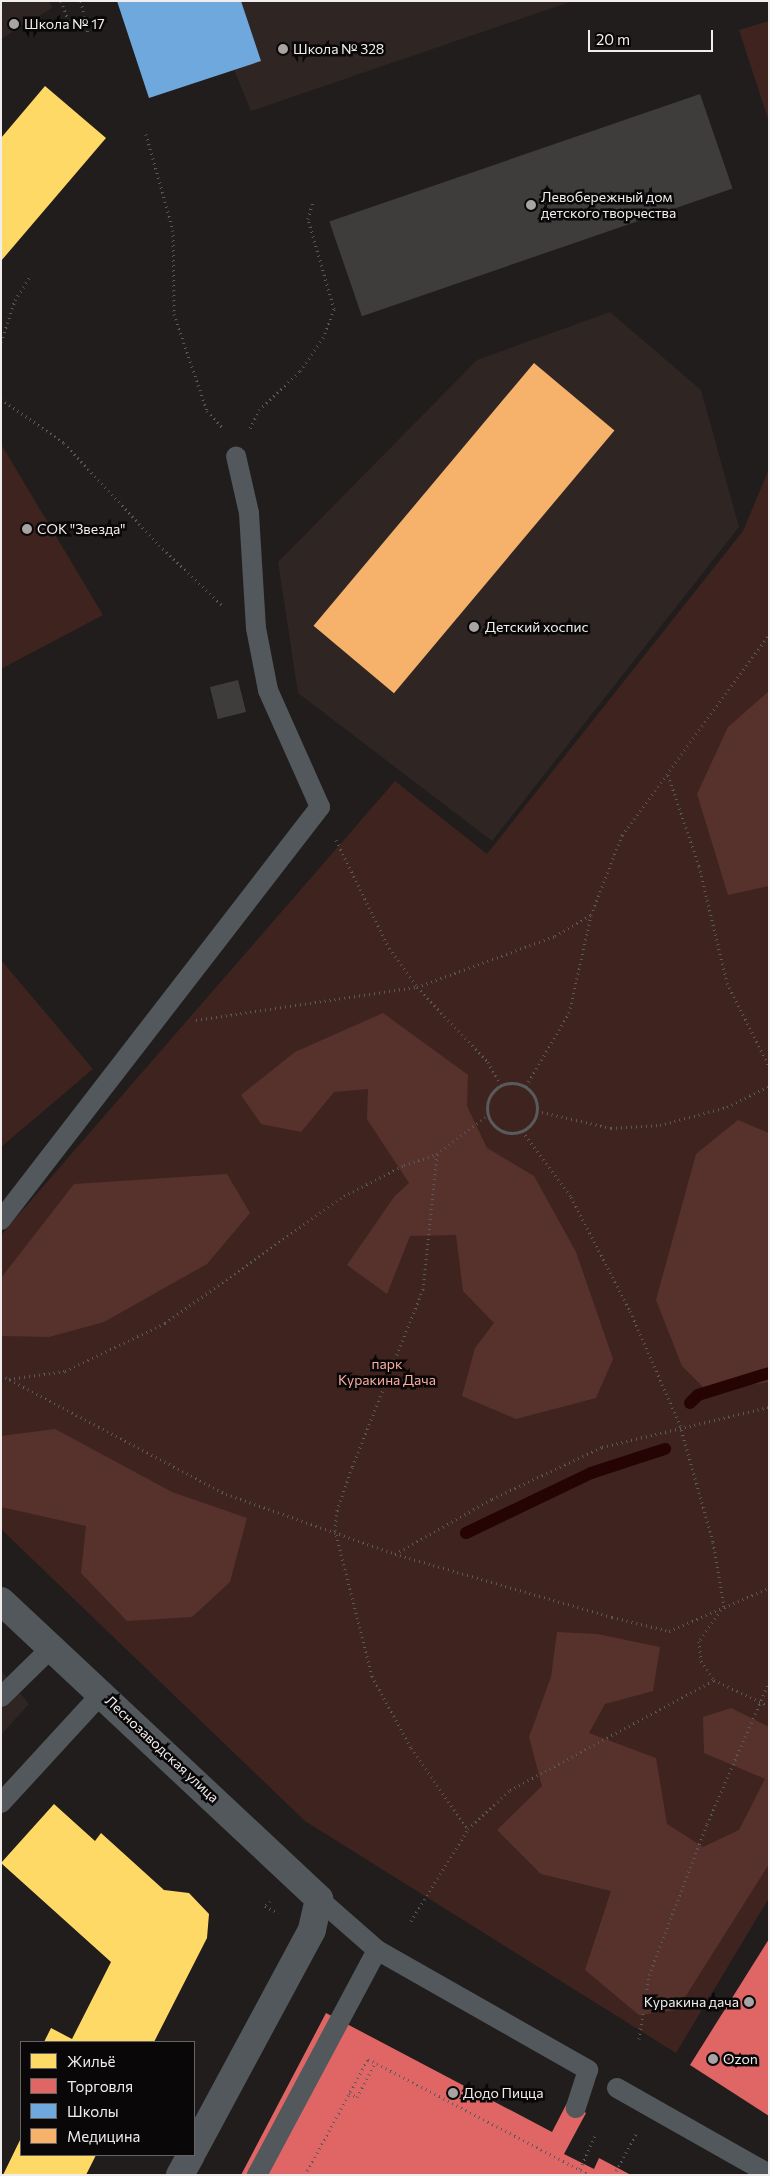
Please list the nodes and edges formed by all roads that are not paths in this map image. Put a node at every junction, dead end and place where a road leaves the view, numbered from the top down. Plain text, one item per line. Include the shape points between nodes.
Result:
1 (236, 456) road end
2 (1, 1220) edge
3 (1, 1601) edge
4 (51, 1648) junction
5 (102, 1693) junction
6 (1, 1697) edge
7 (1, 1802) edge
8 (319, 1899) junction
9 (377, 1950) junction
10 (617, 2088) dead end
11 (576, 2108) dead end
12 (195, 2147) edge
13 (190, 2156) edge
14 (769, 2174) edge
15 (180, 2175) edge
16 (257, 2175) edge

1 - 2 lane via 249,513 256,628 268,690 320,807
3 - 4 street, Леснозаводская улица
4 - 5 street, Леснозаводская улица
4 - 6 lane
5 - 7 lane
5 - 8 street, Леснозаводская улица
8 - 9 lane
8 - 12 street via 312,1930
9 - 11 lane via 588,2070
9 - 16 lane
10 - 14 lane
13 - 15 street

